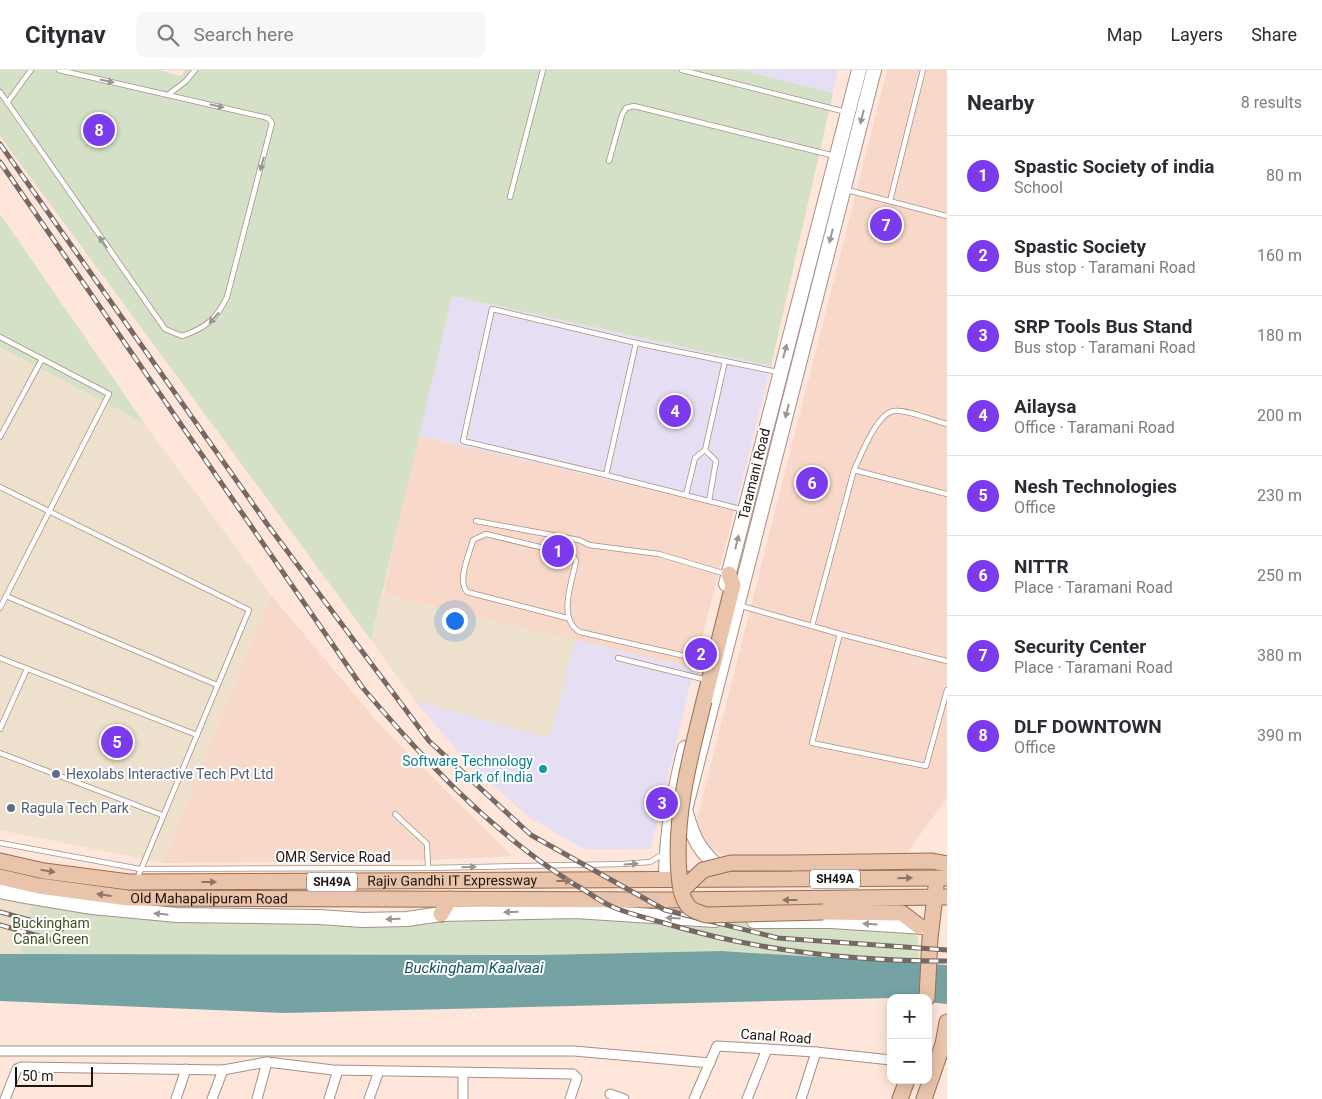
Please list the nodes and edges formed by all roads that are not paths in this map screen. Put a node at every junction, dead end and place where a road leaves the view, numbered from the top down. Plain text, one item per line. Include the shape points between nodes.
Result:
1 (31, 70) edge
2 (60, 70) edge
3 (194, 70) edge
4 (543, 70) edge
5 (682, 70) edge
6 (859, 70) edge
7 (874, 70) edge
8 (923, 70) edge
9 (0, 92) edge
10 (169, 94) junction
11 (8, 103) junction
12 (848, 112) junction
13 (837, 156) junction
14 (609, 161) dead end
15 (829, 185) junction
16 (844, 189) junction
17 (510, 197) dead end
18 (890, 201) junction
19 (947, 216) edge
20 (0, 337) edge
21 (636, 343) junction
22 (42, 359) junction
23 (725, 361) junction
24 (780, 372) junction
25 (947, 424) edge
26 (0, 437) edge
27 (705, 450) junction
28 (854, 470) junction
29 (606, 475) junction
30 (0, 487) edge
31 (947, 494) edge
32 (686, 495) junction
33 (709, 501) junction
34 (745, 510) junction
35 (48, 512) junction
36 (476, 522) dead end
37 (729, 574) junction
38 (6, 596) junction
39 (738, 604) junction
40 (0, 608) edge
41 (567, 618) junction
42 (812, 626) junction
43 (840, 634) junction
44 (0, 658) edge
45 (618, 658) dead end
46 (707, 661) junction
47 (947, 661) edge
48 (27, 669) junction
49 (703, 679) junction
50 (217, 685) junction
51 (947, 690) edge
52 (0, 729) edge
53 (197, 735) junction
54 (0, 753) edge
55 (395, 814) dead end
56 (162, 815) junction
57 (0, 843) edge
58 (666, 852) junction
59 (703, 854) junction
60 (0, 861) edge
61 (947, 864) edge
62 (138, 875) junction
63 (424, 875) junction
64 (0, 877) edge
65 (942, 878) edge
66 (666, 880) junction
67 (734, 880) junction
68 (385, 882) junction
69 (39, 886) junction
70 (0, 891) edge
71 (681, 891) junction
72 (20, 895) junction
73 (919, 897) junction
74 (941, 897) edge
75 (386, 899) junction
76 (420, 899) junction
77 (450, 899) junction
78 (902, 913) junction
79 (441, 914) junction
80 (926, 927) junction
81 (927, 994) edge
82 (947, 1022) edge
83 (945, 1044) edge
84 (767, 1049) junction
85 (0, 1051) edge
86 (816, 1052) junction
87 (887, 1060) edge
88 (267, 1062) junction
89 (710, 1063) junction
90 (186, 1069) junction
91 (223, 1070) junction
92 (338, 1070) junction
93 (379, 1071) junction
94 (463, 1073) junction
95 (905, 1084) edge
96 (610, 1094) dead end
97 (5, 1099) edge
98 (176, 1099) edge
99 (212, 1099) edge
100 (257, 1099) edge
101 (329, 1099) edge
102 (369, 1099) edge
103 (463, 1099) edge
104 (570, 1099) edge
105 (624, 1099) edge
106 (694, 1099) edge
107 (746, 1099) edge
108 (801, 1099) edge
109 (900, 1099) edge
110 (924, 1099) edge

1 - 11 lane
2 -> 10 lane
3 - 10 lane
4 - 17 lane
5 - 12 lane
6 - 12 street, Taramani Road
7 -> 16 street, Taramani Road
8 - 18 lane
9 - 11 lane
10 -> 11 lane via 268,118 272,123 227,297 214,320 202,329 182,336 165,329 151,312
12 - 13 street, Taramani Road
13 - 14 lane via 634,106 626,108 622,115
13 - 15 street, Taramani Road
15 - 16 lane
24 -> 15 street, Taramani Road
16 - 18 lane
16 -> 39 street, Taramani Road
18 - 19 lane
20 - 22 lane
21 - 23 lane
21 - 29 lane
21 - 29 lane via 492,309 464,441
22 - 26 lane
22 - 35 lane via 109,394
23 - 24 lane
23 - 27 lane
24 - 34 street, Taramani Road
25 - 28 lane via 896,410 887,413 878,422
27 - 32 lane via 695,458
27 - 33 lane via 716,461
28 - 31 lane
28 - 42 lane
29 - 32 lane
30 - 35 lane
32 - 33 lane
33 - 34 lane
37 -> 34 street, Taramani Road
35 - 38 lane
35 - 50 lane via 248,610
36 - 37 lane via 579,540 589,545 659,554
37 - 46 street, Taramani Road
37 - 71 main road, bridge via 733,586 680,808 677,850
38 - 40 lane
38 - 50 lane
39 - 42 lane
39 - 59 street, Taramani Road via 685,810 693,838
41 - 41 lane via 576,561 573,555 486,534 473,540 463,579 467,592
41 - 46 lane via 580,632
42 - 43 lane
43 - 47 lane
43 - 51 lane via 812,742 926,766
44 - 48 lane
45 - 49 lane
46 - 49 street, Taramani Road
48 - 52 lane
48 - 53 lane
49 - 58 street, Taramani Road via 671,806
50 - 53 lane
53 - 56 lane
54 - 56 lane
55 - 63 lane via 427,844
56 - 62 lane
57 - 62 lane, OMR Service Road
58 - 59 street
63 -> 58 lane, OMR Service Road via 650,862
58 - 66 street, Taramani Road
59 - 67 street
60 -> 62 main road, Rajiv Gandhi IT Expressway / SH49A via 44,871
61 - 71 main road, bridge via 932,861 731,863 703,870
62 - 63 lane, OMR Service Road
62 -> 68 main road, Rajiv Gandhi IT Expressway / SH49A
63 -> 66 main road, Rajiv Gandhi IT Expressway / SH49A
63 - 68 main road, Rajiv Gandhi IT Expressway / SH49A
63 - 76 main road
64 - 69 main road, Old Mahapalipuram Road / SH49A
67 -> 65 main road, SH49A
65 - 74 main road
66 - 67 main road, Rajiv Gandhi IT Expressway
68 - 75 main road
69 - 72 street
75 -> 69 main road, Old Mahapalipuram Road / SH49A via 128,898
70 - 72 street
71 - 78 main road, bridge via 688,906 706,915
79 -> 72 street via 363,920 177,915 92,907
73 - 74 main road, SH49A
73 -> 77 main road, Old Mahapalipuram Road / SH49A via 839,900
73 - 78 main road via 911,908
74 - 80 main road
75 - 76 main road, Old Mahapalipuram Road / SH49A
76 - 77 main road, Old Mahapalipuram Road / SH49A
77 - 79 main road
78 - 80 main road
80 -> 79 street via 831,921 704,920 575,911
80 - 81 main road
82 - 83 main road
83 - 110 main road
84 - 86 street, Canal Road
84 - 89 street, Canal Road via 718,1046
84 - 107 street
85 - 89 street via 574,1051
86 - 87 street, Canal Road
86 - 108 street
88 - 91 street
88 - 92 street
88 - 100 street
89 - 106 street, Canal Road
90 - 91 street
90 - 97 street via 21,1067 16,1069
90 - 98 street
91 - 99 street
92 - 93 street
92 - 101 street
93 - 94 street
93 - 102 street
94 - 103 street
94 - 104 street via 573,1074 577,1078
95 - 109 main road
96 - 105 street

